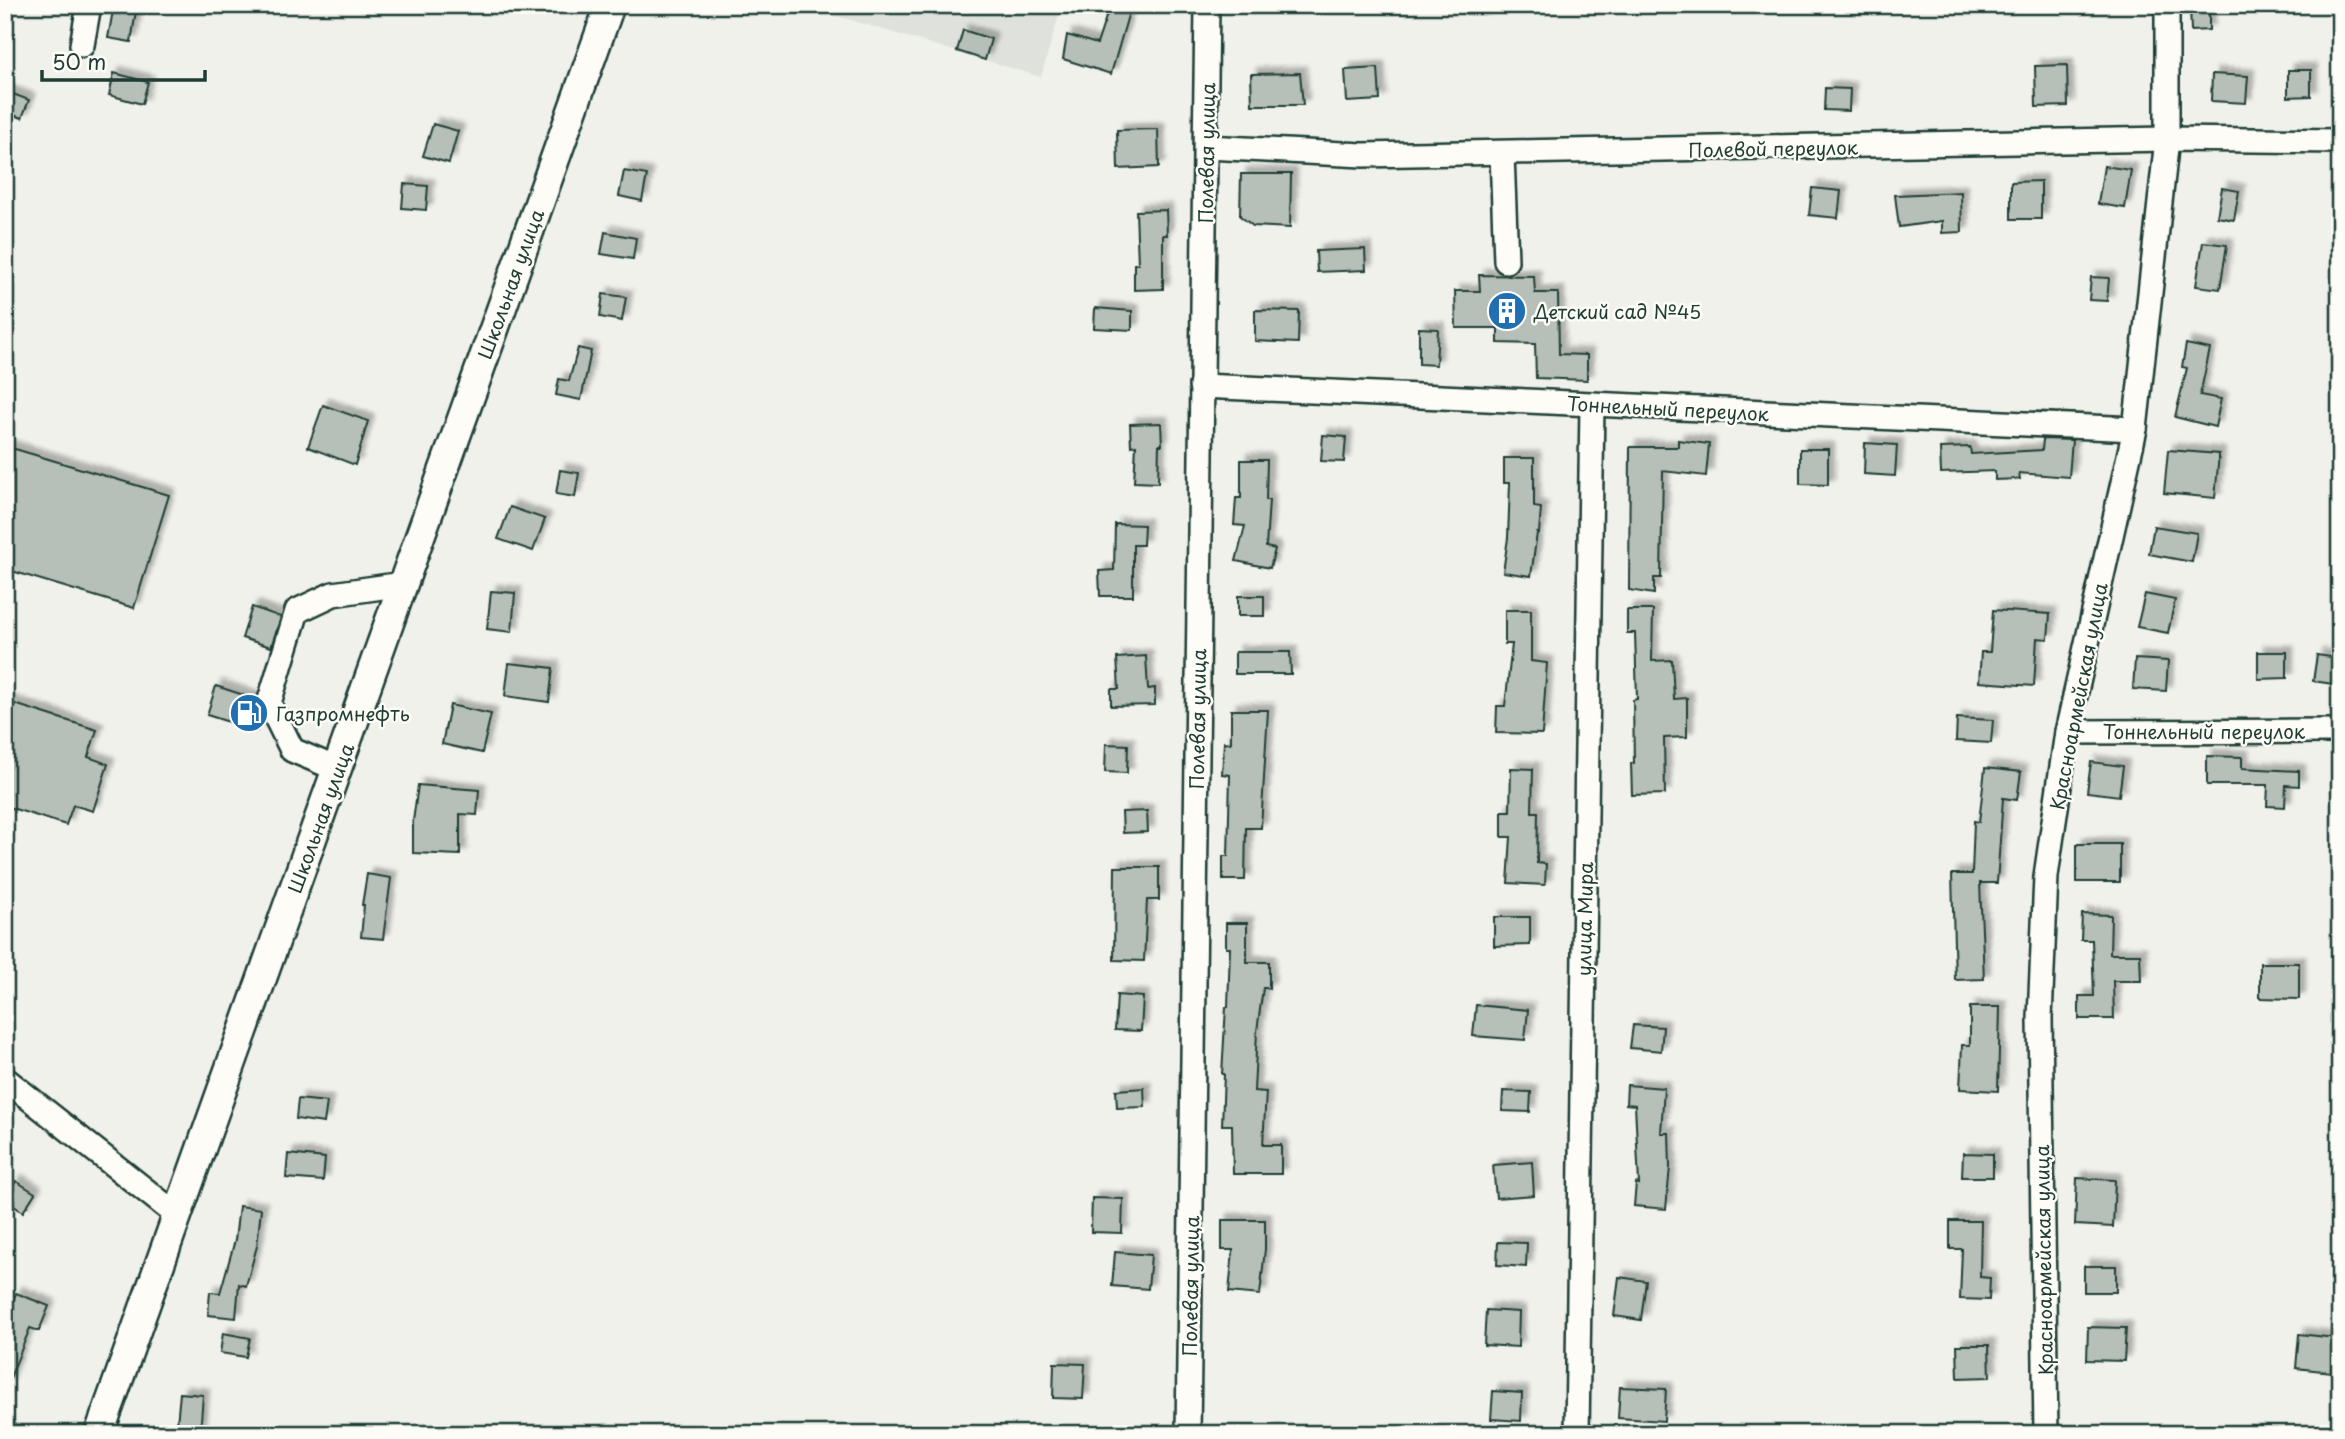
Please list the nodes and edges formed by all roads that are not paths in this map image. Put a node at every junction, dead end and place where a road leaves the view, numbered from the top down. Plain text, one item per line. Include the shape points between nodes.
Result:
1 (89, 5) edge
2 (610, 5) edge
3 (1207, 5) edge
4 (2167, 5) edge
5 (82, 45) dead end
6 (2167, 139) junction
7 (2340, 141) edge
8 (1207, 147) junction
9 (1502, 154) junction
10 (1506, 261) dead end
11 (1201, 386) junction
12 (1592, 404) junction
13 (2134, 429) junction
14 (403, 584) junction
15 (2340, 731) edge
16 (2067, 732) junction
17 (337, 769) junction
18 (5, 1079) edge
19 (177, 1216) junction
20 (99, 1434) edge
21 (1188, 1434) edge
22 (1577, 1434) edge
23 (2046, 1434) edge

1 - 5 street
2 - 14 main road, Школьная улица
3 - 8 street, Полевая улица
4 - 6 street, Красноармейская улица
6 - 7 street, Полевой переулок
6 - 9 street, Полевой переулок
6 - 13 street, Красноармейская улица
8 - 9 street, Полевой переулок via 1363,155
8 - 11 street, Полевая улица
9 - 10 street
11 - 12 street, Тоннельный переулок
11 - 21 street, Полевая улица
12 - 13 street, Тоннельный переулок
12 - 22 street, улица Мира
13 - 16 street, Красноармейская улица
14 - 17 main road, Школьная улица
14 - 17 street via 333,594 297,611 269,703 292,750
15 - 16 street, Тоннельный переулок
16 - 23 street, Красноармейская улица via 2046,876 2041,1005
17 - 19 main road, Школьная улица
18 - 19 street
19 - 20 main road, Школьная улица

